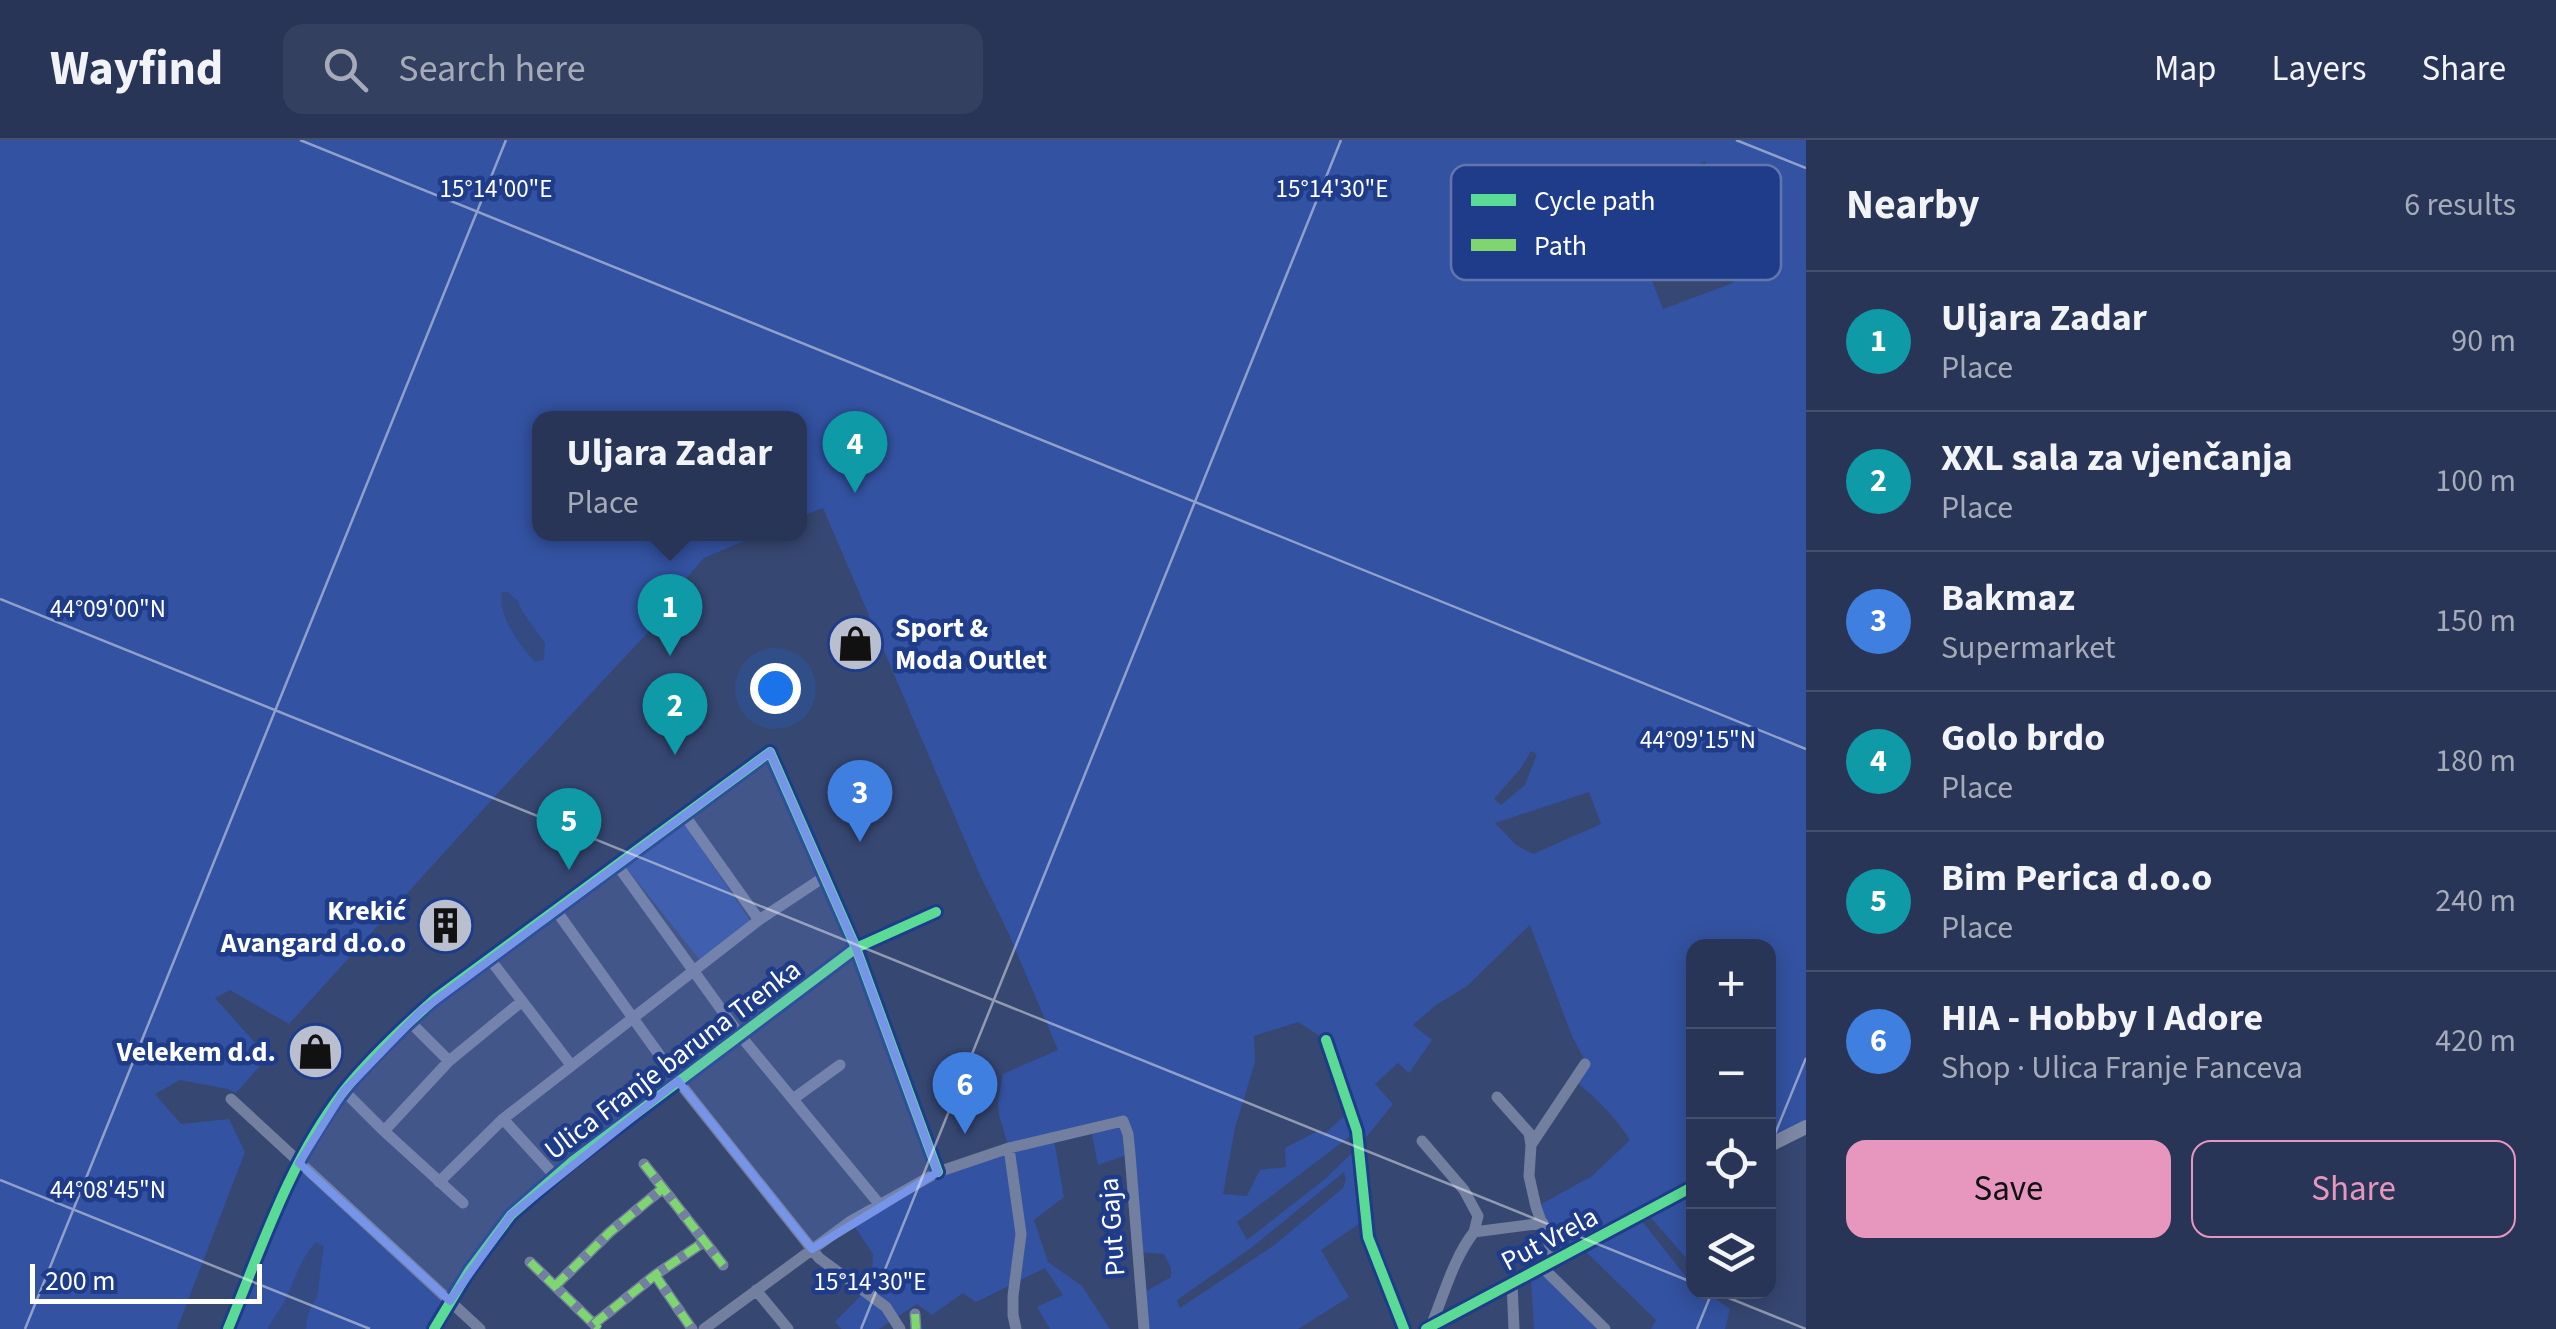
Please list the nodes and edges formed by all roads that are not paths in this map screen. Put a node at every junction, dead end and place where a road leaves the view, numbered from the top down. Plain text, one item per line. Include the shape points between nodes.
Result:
1 (685, 816) junction
2 (618, 866) junction
3 (824, 877) junction
4 (555, 909) junction
5 (936, 912) dead end
6 (759, 920) junction
7 (856, 948) junction
8 (489, 958) junction
9 (693, 971) junction
10 (521, 1002) junction
11 (632, 1018) junction
12 (410, 1022) junction
13 (738, 1034) junction
14 (1326, 1040) dead end
15 (449, 1061) junction
16 (1585, 1064) dead end
17 (840, 1065) dead end
18 (571, 1066) junction
19 (678, 1081) junction
20 (344, 1091) junction
21 (1497, 1097) dead end
22 (231, 1099) dead end
23 (792, 1099) junction
24 (503, 1119) junction
25 (1806, 1126) edge
26 (384, 1131) junction
27 (1422, 1141) dead end
28 (1776, 1142) edge
29 (1531, 1145) junction
30 (1010, 1148) junction
31 (299, 1163) junction
32 (644, 1164) dead end
33 (938, 1172) junction
34 (555, 1176) junction
35 (439, 1182) junction
36 (662, 1190) junction
37 (1686, 1190) edge
38 (463, 1203) dead end
39 (880, 1205) junction
40 (1543, 1223) junction
41 (1474, 1232) junction
42 (704, 1242) junction
43 (812, 1249) junction
44 (530, 1262) dead end
45 (1549, 1263) junction
46 (723, 1265) dead end
47 (656, 1276) junction
48 (1512, 1284) junction
49 (555, 1286) junction
50 (756, 1290) junction
51 (450, 1301) junction
52 (915, 1314) dead end
53 (596, 1326) edge
54 (1515, 1327) edge
55 (1428, 1328) edge
56 (228, 1329) edge
57 (434, 1329) edge
58 (480, 1329) edge
59 (692, 1329) edge
60 (704, 1329) edge
61 (788, 1329) edge
62 (900, 1329) edge
63 (916, 1329) edge
64 (1016, 1329) edge
65 (1144, 1329) edge
66 (1404, 1329) edge
67 (1606, 1329) edge

1 - 2 street
1 - 3 street via 770,752
1 - 6 street
2 - 4 street
2 - 9 street
3 - 6 street
3 - 7 street
4 - 8 street
4 - 11 street
5 - 7 street, Ulica Franje baruna Trenka
6 - 9 street
7 - 13 street, Ulica Franje baruna Trenka
7 - 33 street
8 - 10 street
8 - 12 street
9 - 11 street
9 - 13 street
10 - 15 street
10 - 18 street
11 - 18 street
11 - 19 street
12 - 15 street
12 - 20 street
13 - 19 street, Ulica Franje baruna Trenka
13 - 23 street
14 - 66 street via 1357,1130 1368,1236
15 - 26 street
16 - 29 street
17 - 23 street
18 - 24 street
19 - 34 street, Ulica Franje baruna Trenka
19 - 43 street
20 - 26 street
20 - 31 street
21 - 29 street
22 - 31 street
23 - 39 street
24 - 34 street
24 - 35 street
25 - 28 main road
26 - 35 street
27 - 41 street via 1464,1190 1478,1216
29 - 40 street via 1530,1176
30 - 33 street
30 - 64 street via 1021,1234
30 - 65 street, Put Gaja via 1123,1121
31 - 51 street
31 - 56 street
32 - 36 street
33 - 39 street
34 - 51 street, Ulica Franje baruna Trenka via 511,1215
35 - 38 street
36 - 42 street
36 - 49 street
37 - 45 main road, Put Vrela
39 - 43 street
40 - 41 street
40 - 45 street
41 - 55 street
42 - 46 street
42 - 47 street
43 - 50 street
43 - 62 street via 886,1307
44 - 49 street
45 - 48 main road, Put Vrela
45 - 67 street
47 - 53 street
47 - 59 street
48 - 54 street
48 - 55 main road, Put Vrela
49 - 53 street
50 - 60 street
50 - 61 street
51 - 57 street, Ulica Franje baruna Trenka
51 - 58 street
52 - 63 street

